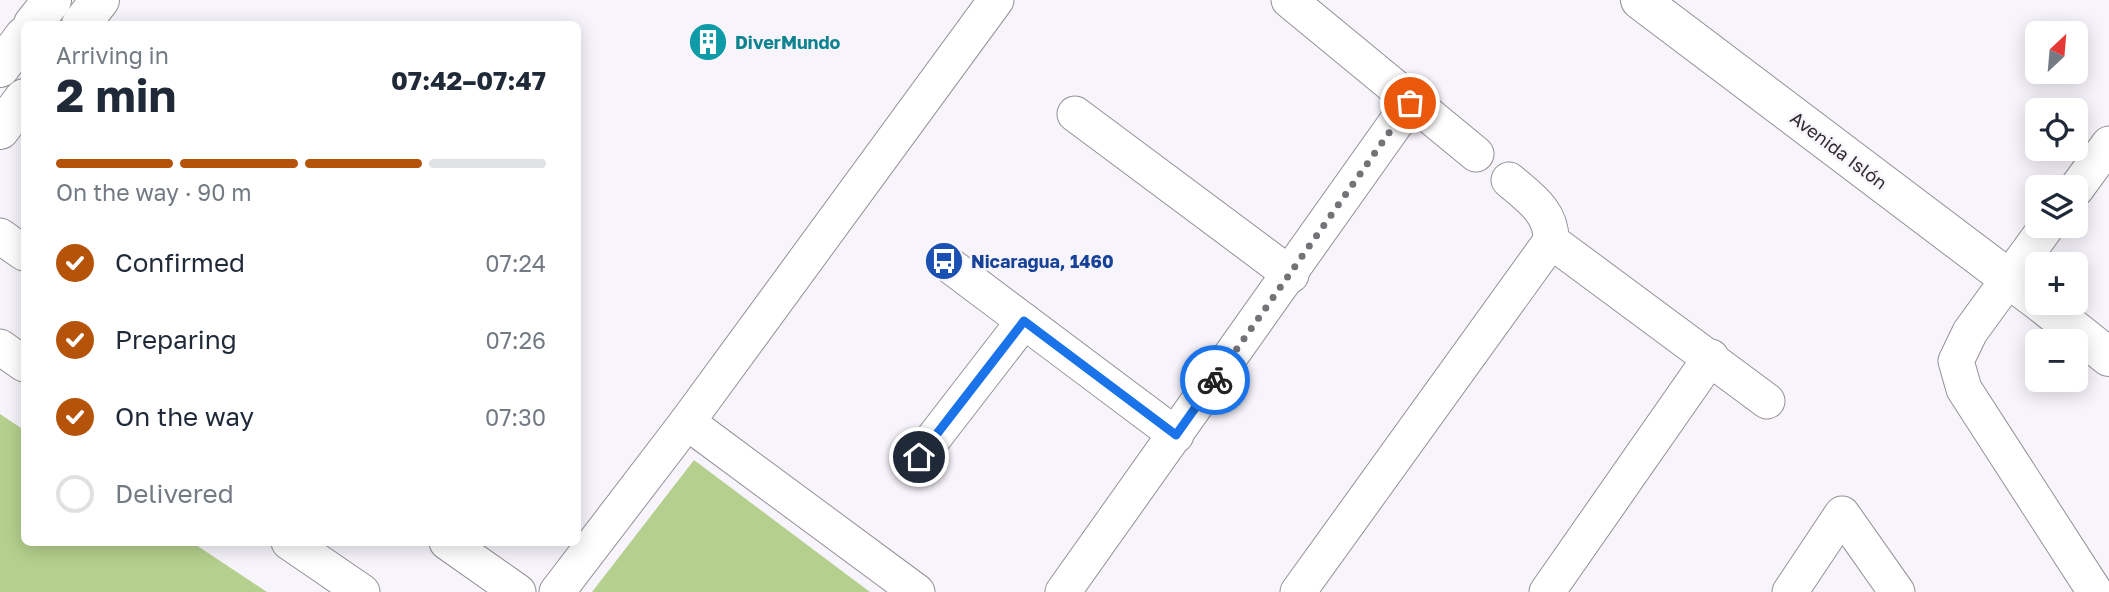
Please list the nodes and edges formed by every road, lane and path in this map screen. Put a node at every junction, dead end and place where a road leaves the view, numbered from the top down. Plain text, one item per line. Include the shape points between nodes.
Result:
1 (52, 0) edge
2 (100, 0) edge
3 (996, 0) edge
4 (1289, 0) edge
5 (1640, 0) edge
6 (35, 21) edge
7 (83, 21) edge
8 (1410, 103) junction
9 (1076, 114) dead end
10 (2109, 144) edge
11 (1476, 154) dead end
12 (2086, 175) edge
13 (1509, 180) dead end
14 (0, 236) edge
15 (1551, 241) junction
16 (21, 251) edge
17 (944, 261) dead end
18 (1290, 275) junction
19 (2025, 290) edge
20 (2025, 296) edge
21 (2057, 315) edge
22 (1024, 321) junction
23 (0, 347) edge
24 (2109, 356) edge
25 (1711, 358) junction
26 (21, 362) edge
27 (1767, 401) dead end
28 (687, 422) junction
29 (1176, 435) junction
30 (919, 457) dead end
31 (295, 546) edge
32 (453, 546) edge
33 (362, 592) edge
34 (518, 592) edge
35 (556, 592) edge
36 (917, 592) edge
37 (1063, 592) edge
38 (1298, 592) edge
39 (1547, 592) edge
40 (1790, 592) edge
41 (1897, 592) edge
42 (2095, 592) edge

1 - 6 main road
2 - 7 main road
3 - 28 street
4 - 8 street
5 - 19 main road, Avenida Islón
8 - 11 street
8 - 18 street
9 - 18 street
10 - 12 street
13 - 15 street via 1544,212 1551,225
14 - 16 street
15 - 25 street
15 - 38 street
17 - 22 street
18 - 29 street
20 - 42 street via 1969,332 1956,361 1964,389
21 - 24 main road, Avenida Islón
22 - 29 street
22 - 30 street
23 - 26 street
25 - 27 street
25 - 39 street
28 - 35 street
28 - 36 street
29 - 37 street
31 - 33 street
32 - 34 street
40 - 41 street via 1842,514

